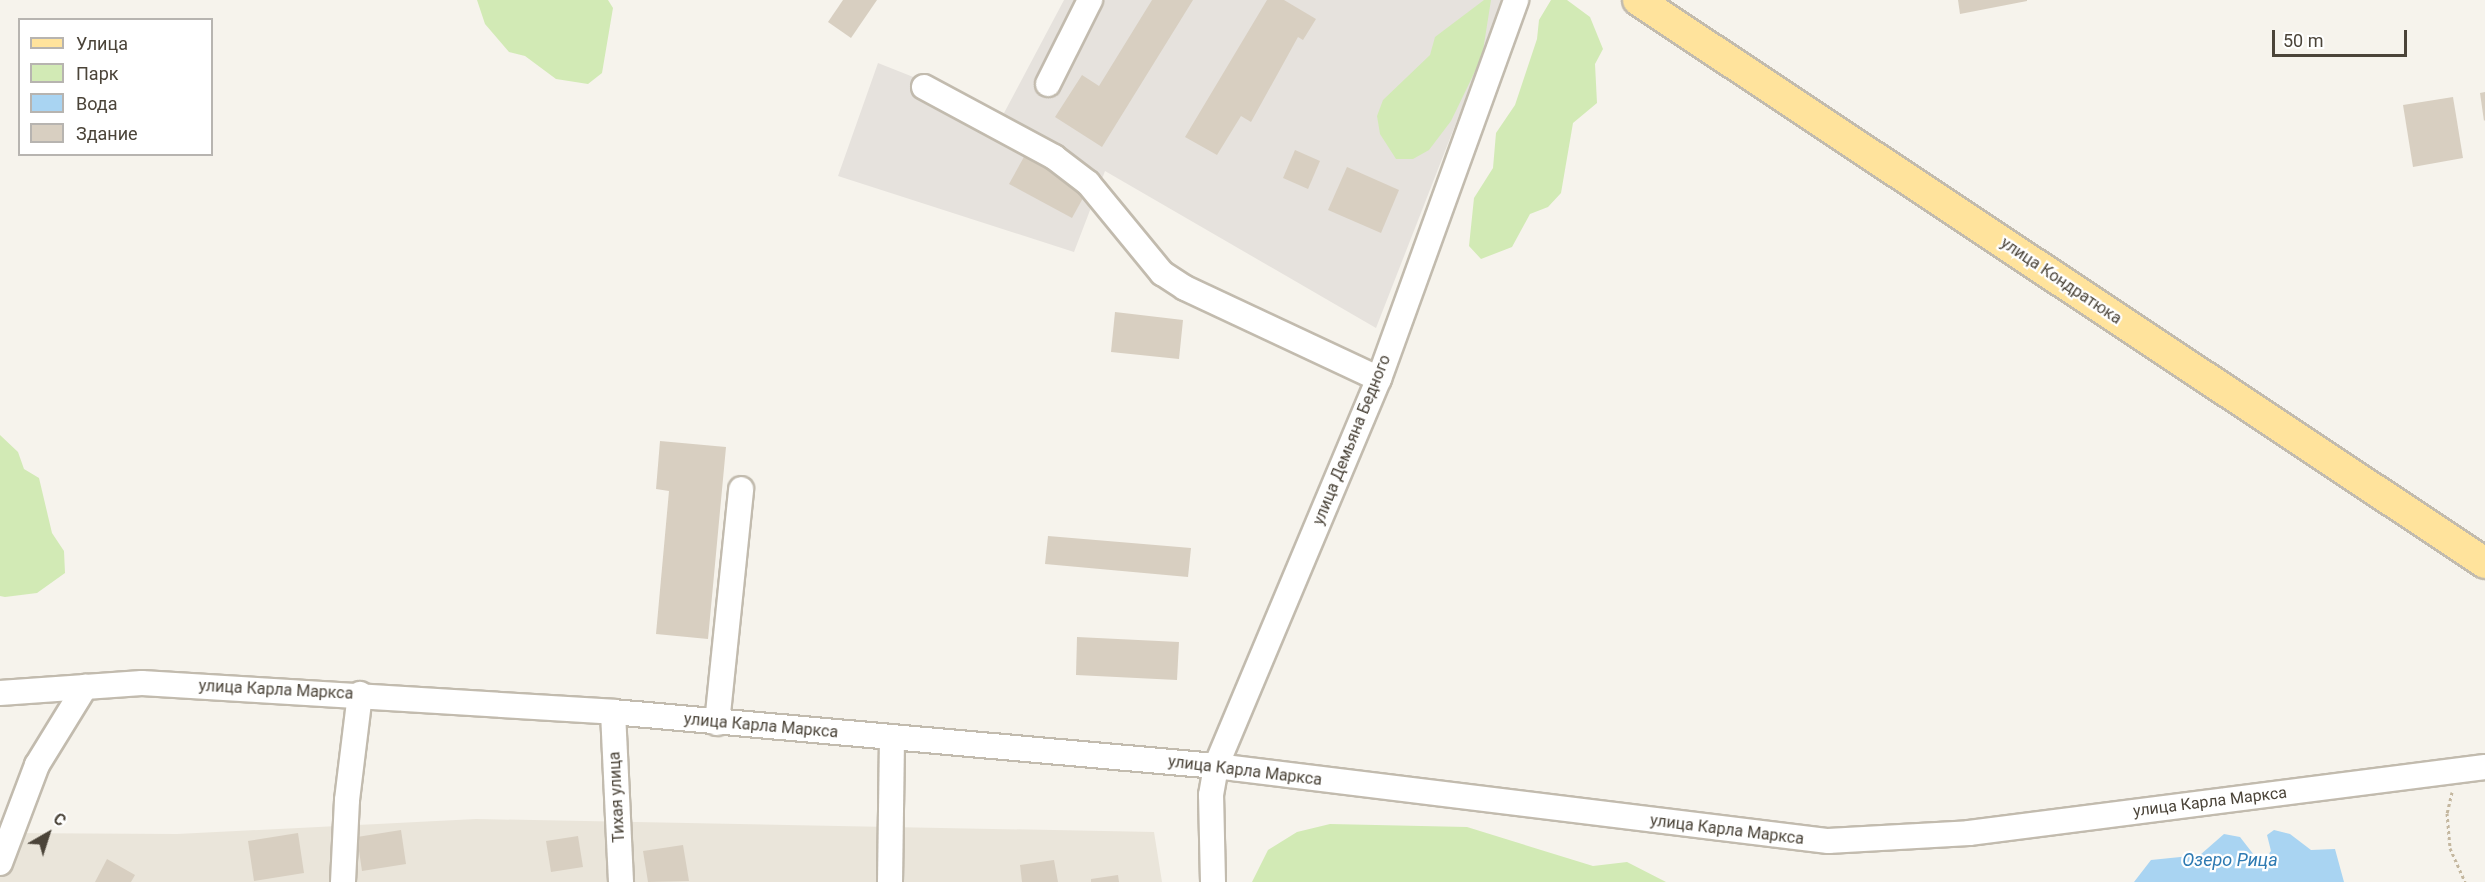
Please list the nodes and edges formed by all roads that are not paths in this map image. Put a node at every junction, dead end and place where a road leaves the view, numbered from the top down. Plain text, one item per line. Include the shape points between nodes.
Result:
1 (1090, 0) edge
2 (1516, 0) edge
3 (1638, 0) edge
4 (1048, 84) dead end
5 (924, 87) dead end
6 (1379, 379) junction
7 (741, 489) dead end
8 (2485, 563) edge
9 (85, 687) junction
10 (0, 693) edge
11 (360, 694) junction
12 (613, 712) junction
13 (717, 723) junction
14 (892, 737) junction
15 (1216, 766) junction
16 (2485, 767) edge
17 (0, 863) edge
18 (343, 882) edge
19 (621, 882) edge
20 (890, 882) edge
21 (1213, 882) edge

1 - 4 street
2 - 6 street, улица Демьяна Бедного
3 - 8 main road, улица Кондратюка
5 - 6 street via 1054,157 1088,183 1162,273 1185,288
6 - 15 street, улица Демьяна Бедного
7 - 13 street
9 - 10 street, улица Карла Маркса
9 - 11 street, улица Карла Маркса via 142,683
9 - 17 street via 37,765
11 - 12 street, улица Карла Маркса
11 - 18 street via 347,800
12 - 13 street, улица Карла Маркса
12 - 19 street, Тихая улица
13 - 14 street, улица Карла Маркса
14 - 15 street, улица Карла Маркса
14 - 20 street
15 - 16 street, улица Карла Маркса via 1828,841 1969,833
15 - 21 street, улица Демьяна Бедного via 1210,795

